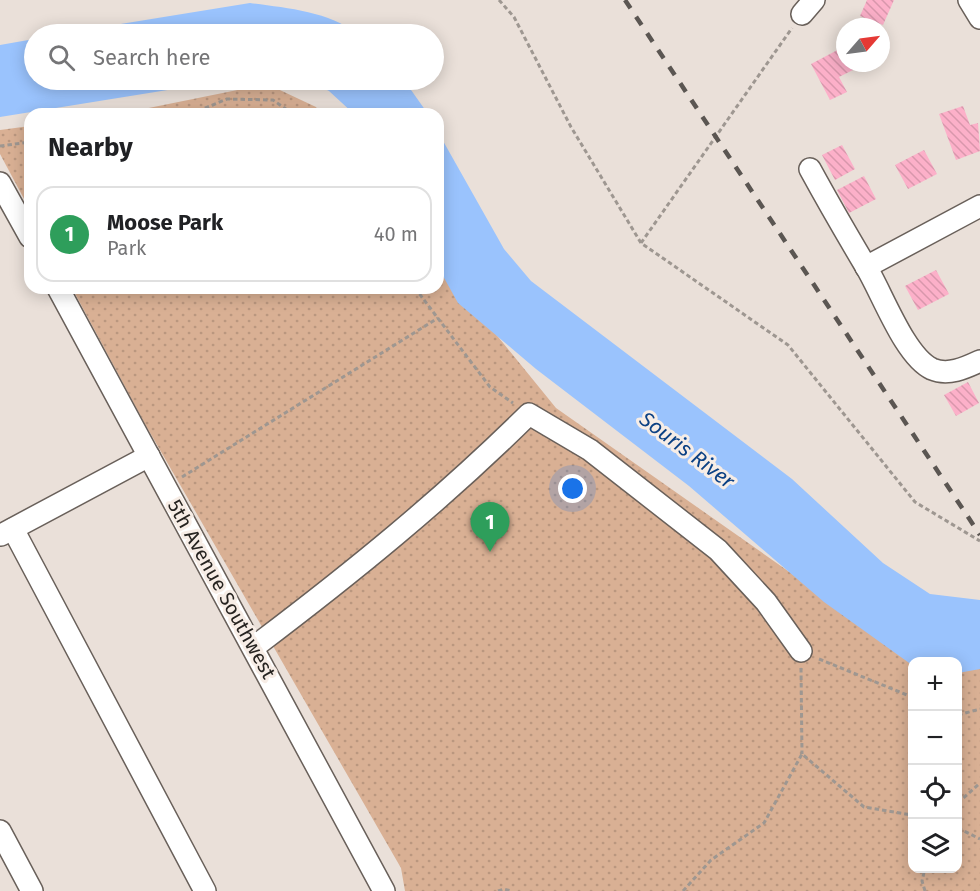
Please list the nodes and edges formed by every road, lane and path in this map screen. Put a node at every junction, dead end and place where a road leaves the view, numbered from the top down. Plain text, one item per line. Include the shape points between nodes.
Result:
1 (499, 0) edge
2 (969, 0) edge
3 (808, 7) edge
4 (980, 18) edge
5 (205, 108) edge
6 (284, 108) edge
7 (24, 143) edge
8 (0, 146) edge
9 (810, 169) dead end
10 (0, 183) edge
11 (980, 206) edge
12 (24, 226) edge
13 (641, 243) junction
14 (867, 267) junction
15 (61, 294) edge
16 (420, 294) edge
17 (438, 318) junction
18 (980, 361) edge
19 (530, 414) junction
20 (149, 456) junction
21 (165, 486) junction
22 (6, 532) edge
23 (980, 541) edge
24 (254, 647) junction
25 (801, 651) junction
26 (908, 695) edge
27 (980, 709) edge
28 (962, 714) edge
29 (802, 754) junction
30 (980, 783) edge
31 (962, 799) edge
32 (908, 814) edge
33 (962, 830) edge
34 (0, 831) edge
35 (980, 839) edge
36 (924, 873) edge
37 (33, 891) edge
38 (205, 891) edge
39 (384, 891) edge
40 (498, 891) edge
41 (511, 891) edge
42 (683, 891) edge
43 (925, 891) edge

1 - 13 path via 514,17 571,128
2 - 4 street
3 - 13 path
5 - 6 path via 227,99 273,100
7 - 8 path
9 - 14 street
10 - 12 street
11 - 14 street
13 - 23 path via 788,345 915,502
14 - 18 street via 881,300 921,360 932,369 946,372
15 - 20 street, 5th Avenue Southwest
16 - 17 path
17 - 19 path via 490,387
17 - 21 path
19 - 24 street via 409,527
19 - 25 street via 590,450 718,550 766,602
20 - 21 street, 5th Avenue Southwest
20 - 22 street
21 - 24 street, 5th Avenue Southwest
22 - 38 street
24 - 39 street, 5th Avenue Southwest
25 - 26 path
25 - 29 path
27 - 28 path
29 - 32 path via 864,807
29 - 42 path via 764,824 711,860
30 - 31 path
33 - 35 path
34 - 37 street
36 - 43 path
40 - 41 path

